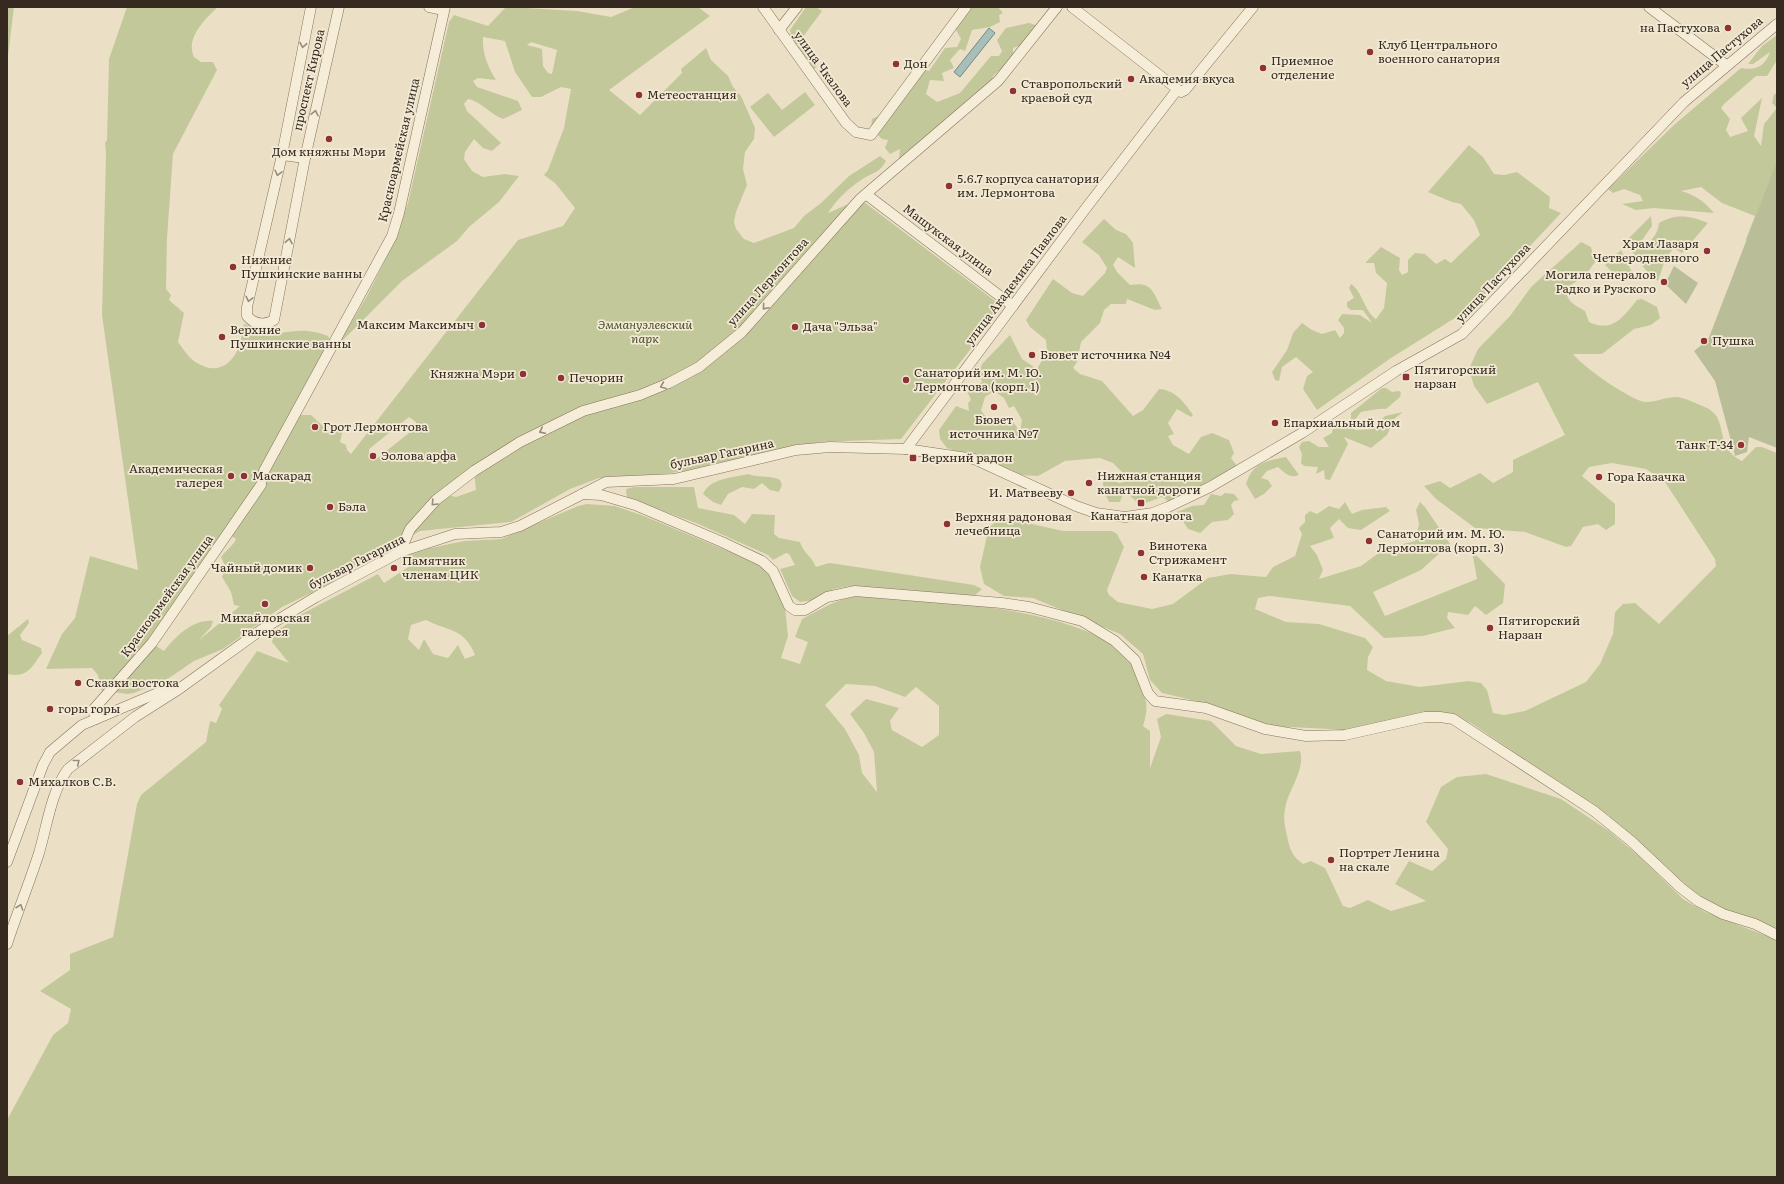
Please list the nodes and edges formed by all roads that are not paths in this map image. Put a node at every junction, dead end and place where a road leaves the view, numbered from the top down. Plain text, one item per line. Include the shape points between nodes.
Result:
1 (311, 7) edge
2 (339, 7) edge
3 (429, 7) edge
4 (763, 7) edge
5 (797, 7) edge
6 (966, 7) edge
7 (1057, 7) edge
8 (1072, 7) edge
9 (1253, 7) edge
10 (1649, 7) edge
11 (444, 9) edge
12 (1777, 24) edge
13 (779, 30) junction
14 (1726, 65) junction
15 (1181, 90) junction
16 (282, 155) junction
17 (304, 158) junction
18 (867, 195) junction
19 (1013, 306) junction
20 (906, 449) junction
21 (580, 494) junction
22 (1113, 516) joint
23 (400, 552) junction
24 (204, 671) junction
25 (96, 720) junction
26 (7, 862) edge
27 (1777, 935) edge
28 (7, 944) edge

1 -> 16 street, проспект Кирова
17 -> 2 street, проспект Кирова
3 - 11 street, Красноармейская улица
4 - 13 street, улица Чкалова
5 - 13 street
6 - 13 street, улица Чкалова via 871,136 856,132 846,123
7 - 18 street, улица Лермонтова via 998,81
8 - 15 street
9 - 15 street, улица Академика Павлова
10 - 14 street
11 - 25 street, Красноармейская улица via 392,236 264,471 262,483 152,643 93,710
12 - 14 street, улица Пастухова
14 - 22 street, улица Пастухова via 1698,88 1652,134 1462,334 1396,371 1302,433 1210,487 1153,513 1131,517
15 - 19 street, улица Академика Павлова via 1086,208
16 - 17 street
16 -> 17 street, проспект Кирова via 247,307 249,319 262,324 274,320
18 - 19 street, Машукская улица
18 -> 23 street, улица Лермонтова via 860,199 742,332 699,367 640,395 583,411 520,442 474,471 436,500 410,529
19 - 20 street, улица Академика Павлова
20 - 21 street, бульвар Гагарина via 830,447 796,450 674,479 606,482
20 - 22 street, бульвар Гагарина via 974,459 1076,506
21 - 23 street, бульвар Гагарина via 514,528 501,532 455,534
21 - 27 street via 601,495 635,505 762,560 773,571 789,606 795,610 805,610 827,597 855,591 1029,607 1082,621 1115,641 1135,660 1148,693 1155,701 1206,708 1265,729 1306,736 1345,735 1425,717 1453,719 1594,811 1698,900 1723,914
23 - 24 street, бульвар Гагарина via 261,630
24 - 25 street, бульвар Гагарина via 159,694
28 -> 24 street, бульвар Гагарина via 62,777 76,761 135,717
25 - 26 street, бульвар Гагарина via 82,725 50,752

